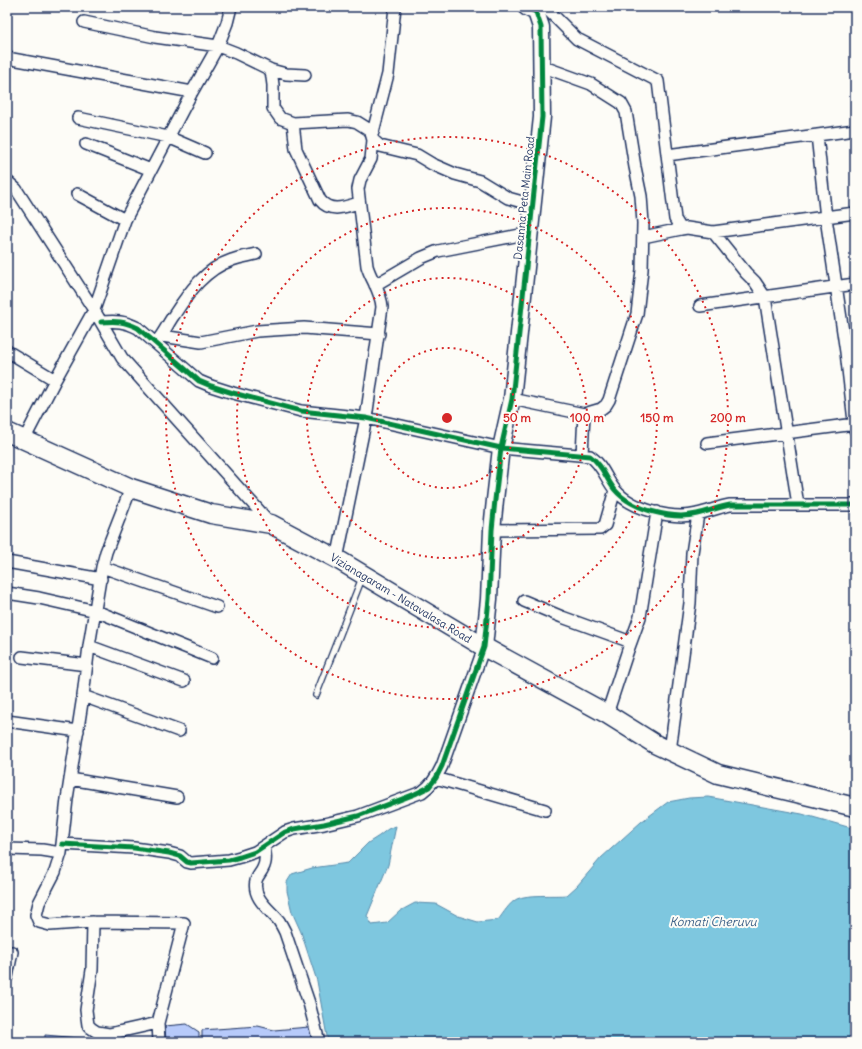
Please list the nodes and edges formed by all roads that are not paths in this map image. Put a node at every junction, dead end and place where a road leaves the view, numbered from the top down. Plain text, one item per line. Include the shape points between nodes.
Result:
1 (231, 7) edge
2 (395, 7) edge
3 (526, 7) edge
4 (544, 11) edge
5 (84, 22) dead end
6 (218, 46) junction
7 (7, 58) edge
8 (541, 66) junction
9 (270, 70) junction
10 (305, 75) dead end
11 (192, 92) junction
12 (78, 118) dead end
13 (293, 123) junction
14 (855, 130) edge
15 (817, 135) junction
16 (373, 136) junction
17 (168, 137) junction
18 (86, 144) dead end
19 (205, 153) dead end
20 (667, 155) junction
21 (151, 170) junction
22 (7, 182) edge
23 (77, 194) dead end
24 (359, 203) junction
25 (533, 205) junction
26 (855, 213) edge
27 (826, 218) junction
28 (125, 220) junction
29 (681, 229) junction
30 (713, 232) junction
31 (530, 233) junction
32 (643, 236) junction
33 (256, 254) dead end
34 (855, 284) edge
35 (375, 285) junction
36 (835, 287) junction
37 (765, 297) junction
38 (700, 306) dead end
39 (94, 310) junction
40 (101, 322) junction
41 (379, 334) junction
42 (159, 340) junction
43 (7, 351) edge
44 (850, 352) edge
45 (55, 380) junction
46 (512, 398) junction
47 (584, 414) junction
48 (366, 418) junction
49 (855, 426) edge
50 (7, 432) edge
51 (787, 433) junction
52 (24, 440) junction
53 (707, 444) dead end
54 (501, 448) junction
55 (582, 455) junction
56 (131, 488) junction
57 (615, 490) junction
58 (798, 505) junction
59 (855, 505) edge
60 (657, 512) junction
61 (698, 514) junction
62 (271, 524) junction
63 (492, 530) junction
64 (337, 559) junction
65 (7, 562) edge
66 (102, 567) junction
67 (363, 575) junction
68 (100, 579) junction
69 (7, 593) edge
70 (524, 601) dead end
71 (217, 607) dead end
72 (96, 611) junction
73 (631, 642) junction
74 (89, 646) junction
75 (484, 647) junction
76 (22, 657) dead end
77 (212, 658) dead end
78 (87, 665) junction
79 (184, 681) dead end
80 (316, 695) dead end
81 (83, 696) junction
82 (607, 714) junction
83 (8, 724) edge
84 (78, 731) junction
85 (179, 731) dead end
86 (670, 750) junction
87 (436, 778) junction
88 (70, 779) junction
89 (177, 797) dead end
90 (855, 807) edge
91 (544, 810) dead end
92 (264, 846) junction
93 (62, 848) junction
94 (7, 849) edge
95 (93, 922) junction
96 (12, 952) dead end
97 (7, 977) edge
98 (158, 1024) junction
99 (159, 1042) edge
100 (319, 1042) edge

1 - 6 street via 228,23
2 - 16 street via 388,74
3 - 4 street via 536,12
4 - 8 street, Dasanna Peta Main Road via 541,27
4 - 20 street via 577,39 658,81
5 - 6 street via 156,37
6 - 9 street
6 - 11 street
7 - 11 street
8 - 25 street, Dasanna Peta Main Road via 542,117
8 - 32 street via 591,84 621,103 626,112 641,196
9 - 10 street
9 - 13 street via 273,108 280,118
11 - 17 street
12 - 17 street
13 - 16 street via 348,120 357,122
13 - 24 street via 296,149 324,205 343,208
14 - 15 street
15 - 20 street
15 - 27 street
16 - 24 street via 371,159 358,184
16 - 25 street via 380,146 417,156 455,174 480,181 508,198
17 - 19 street
17 - 21 street
18 - 21 street
20 - 29 street via 675,219
21 - 28 street
22 - 39 street via 16,189
23 - 28 street
24 - 35 street via 367,266
25 - 31 street, Dasanna Peta Main Road
26 - 27 street
27 - 30 street
27 - 36 street
28 - 39 street
29 - 30 street
29 - 32 street
30 - 37 street
31 - 35 street via 438,251
31 - 46 street, Dasanna Peta Main Road
32 - 47 street via 637,314 609,400 601,409
33 - 42 street via 232,259 208,273 198,282 173,316
34 - 36 street
35 - 41 street via 382,300
36 - 37 street
36 - 44 street
37 - 38 street
37 - 51 street
39 - 40 street
39 - 45 street
40 - 42 street via 127,322
40 - 62 street via 122,358
41 - 42 street via 304,328 257,332 201,342
41 - 48 street
42 - 48 street via 199,381 211,386 301,411
43 - 45 street
44 - 49 street
45 - 52 street
46 - 47 street
46 - 54 street, Dasanna Peta Main Road
47 - 55 street
48 - 54 street
48 - 64 street
49 - 51 street
50 - 52 main road, Vizianagaram - Natavalasa Road
51 - 53 street
51 - 58 street
52 - 56 main road, Vizianagaram - Natavalasa Road
54 - 55 street
54 - 63 street, Dasanna Peta Main Road
55 - 57 street via 594,459
56 - 62 main road, Vizianagaram - Natavalasa Road via 211,514
56 - 66 street
57 - 60 street via 643,508
57 - 63 street via 605,525 600,529
58 - 59 street
58 - 61 street via 730,505
60 - 61 street via 672,516
60 - 73 street via 640,617
61 - 86 street via 692,553 690,603
62 - 64 main road, Vizianagaram - Natavalasa Road
63 - 75 street, Dasanna Peta Main Road
64 - 67 main road, Vizianagaram - Natavalasa Road
65 - 68 street
66 - 68 street
66 - 71 street
67 - 75 main road, Vizianagaram - Natavalasa Road
67 - 80 lane
68 - 72 street
69 - 72 street
70 - 73 street
72 - 74 street
72 - 77 street
73 - 82 street
74 - 78 street
74 - 79 street
75 - 82 main road, Vizianagaram - Natavalasa Road
75 - 87 street
76 - 78 street
78 - 81 street
81 - 84 street
81 - 85 street
82 - 86 main road, Vizianagaram - Natavalasa Road
83 - 84 street
84 - 88 street
86 - 90 main road, Vizianagaram - Natavalasa Road via 718,774
87 - 91 street
87 - 92 street via 429,787 415,794 358,816 294,829
88 - 89 street
88 - 93 street
92 - 93 street via 255,852 229,860 195,864 169,853 134,848
92 - 100 street via 265,861 255,882 256,892 285,932
93 - 94 street
93 - 95 street via 55,872 39,903 37,919 42,924 50,925
95 - 98 street via 92,970 86,1010 88,1025 97,1032 108,1034
95 - 98 street via 184,923
96 - 97 street
98 - 99 street

